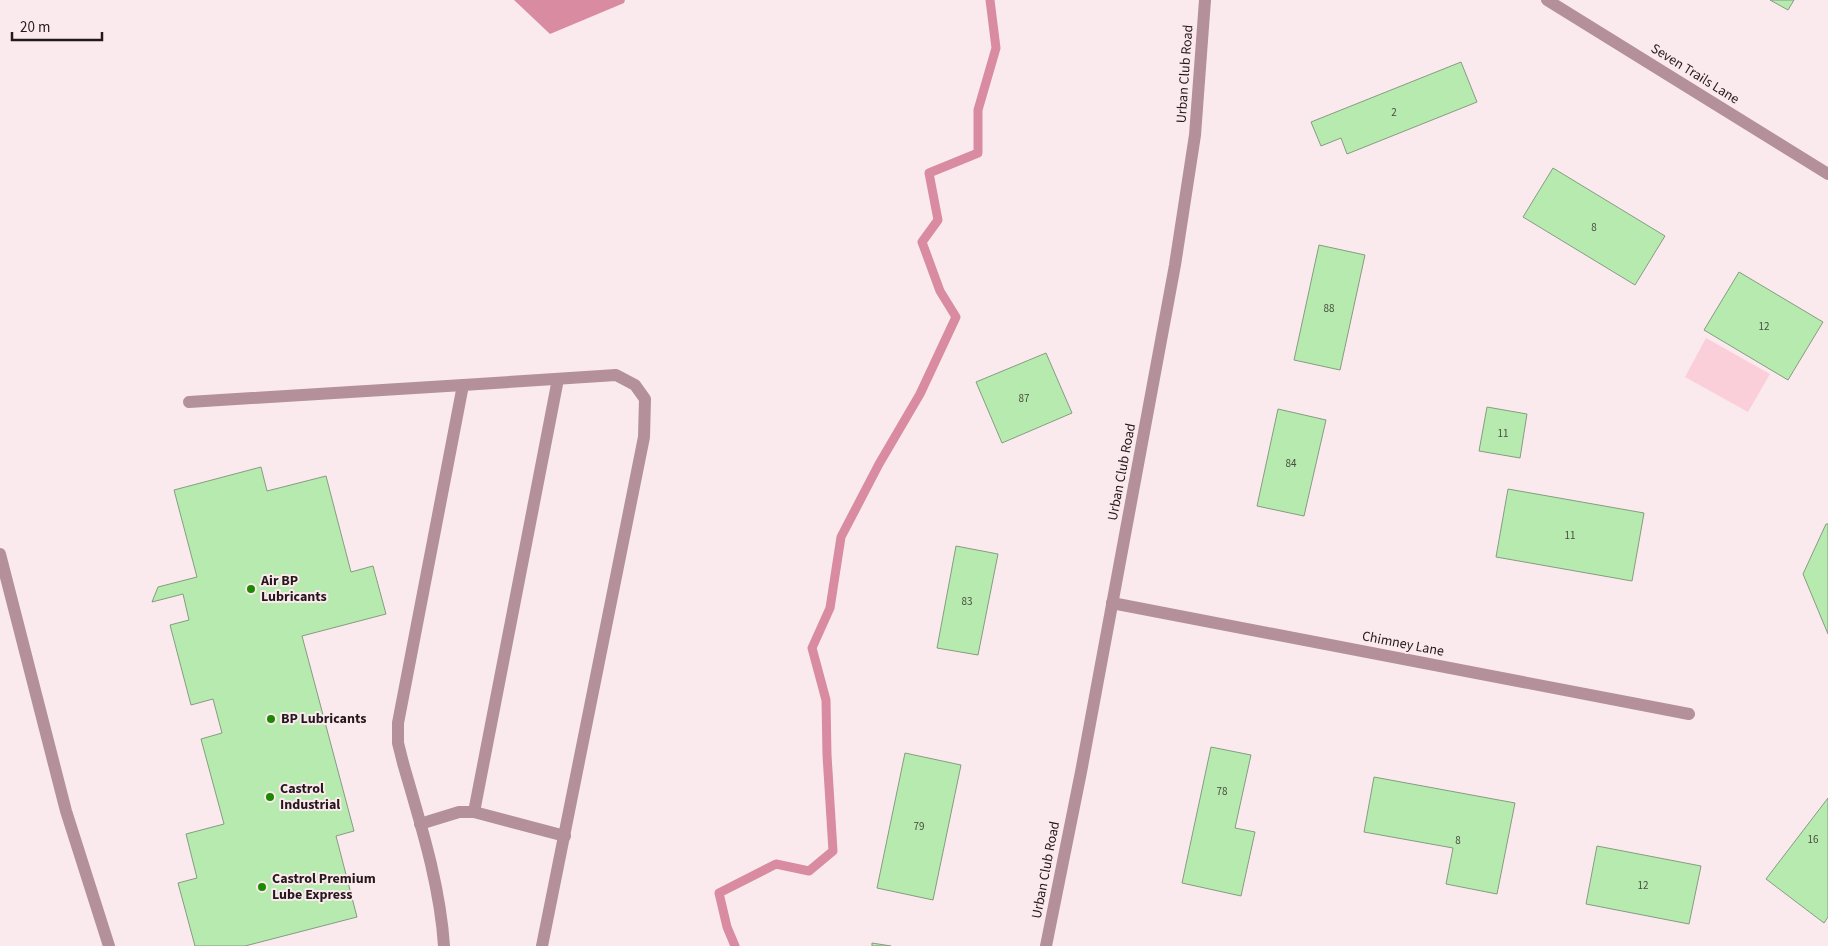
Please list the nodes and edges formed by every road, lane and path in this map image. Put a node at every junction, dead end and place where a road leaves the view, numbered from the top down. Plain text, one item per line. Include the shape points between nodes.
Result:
1 (1205, 0) edge
2 (1547, 0) edge
3 (1828, 174) edge
4 (558, 379) junction
5 (463, 385) junction
6 (189, 402) dead end
7 (0, 554) edge
8 (1112, 603) junction
9 (1688, 714) dead end
10 (474, 812) junction
11 (420, 824) junction
12 (565, 836) junction
13 (109, 946) edge
14 (444, 946) edge
15 (542, 946) edge
16 (1046, 946) edge

1 - 8 street, Urban Club Road via 1191,163
2 - 3 street, Seven Trails Lane
4 - 5 street
4 - 10 street
4 - 12 street via 616,375 635,385 645,399 644,437
5 - 6 street
5 - 11 street via 398,723 398,743
7 - 13 street via 66,811
8 - 9 street, Chimney Lane
8 - 16 street, Urban Club Road
10 - 11 street via 459,812
10 - 12 street
11 - 14 street via 435,884
12 - 15 street

